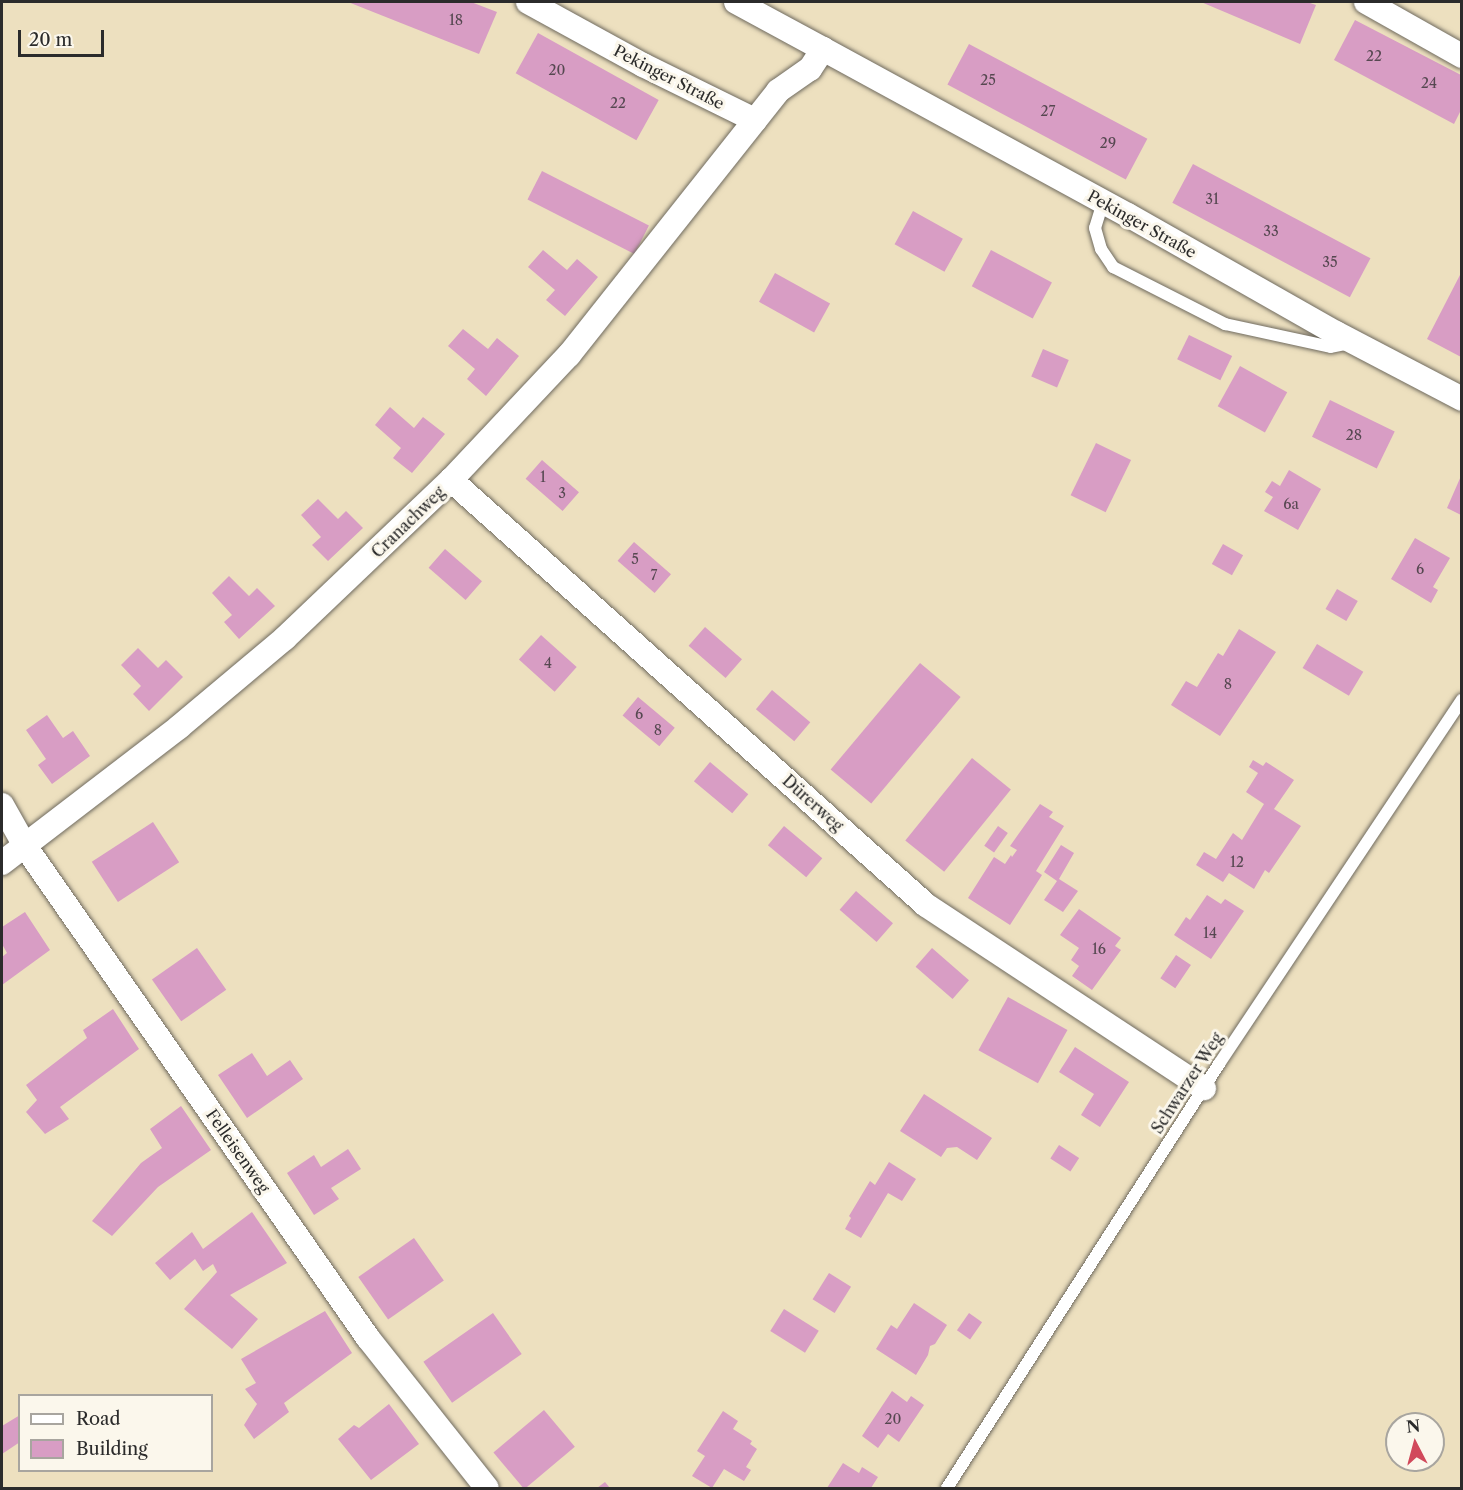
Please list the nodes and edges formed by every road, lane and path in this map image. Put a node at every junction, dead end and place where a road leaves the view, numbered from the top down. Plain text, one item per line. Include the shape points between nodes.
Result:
1 (528, 2) edge
2 (736, 2) edge
3 (1366, 2) edge
4 (823, 49) junction
5 (1461, 56) edge
6 (755, 120) junction
7 (1103, 202) junction
8 (1354, 342) junction
9 (1461, 399) edge
10 (451, 480) junction
11 (1461, 700) edge
12 (2, 805) edge
13 (25, 846) junction
14 (2, 863) edge
15 (1204, 1088) junction
16 (487, 1488) edge
17 (947, 1488) edge

1 - 6 street, Pekinger Straße
2 - 4 street, Pekinger Straße
3 - 5 street
4 - 6 street via 810,69 778,91
4 - 7 street, Pekinger Straße
6 - 10 street, Cranachweg via 569,355
7 - 8 street, Pekinger Straße
7 - 8 lane via 1095,228 1101,249 1113,267 1225,324 1331,347
8 - 9 street, Pekinger Straße
10 - 13 street, Cranachweg via 285,638 179,727
10 - 15 street, Dürerweg via 926,905
11 - 15 lane, Schwarzer Weg
12 - 13 street, Felleisenweg
13 - 14 street, Cranachweg
13 - 16 street, Felleisenweg via 368,1338
15 - 17 lane, Schwarzer Weg

